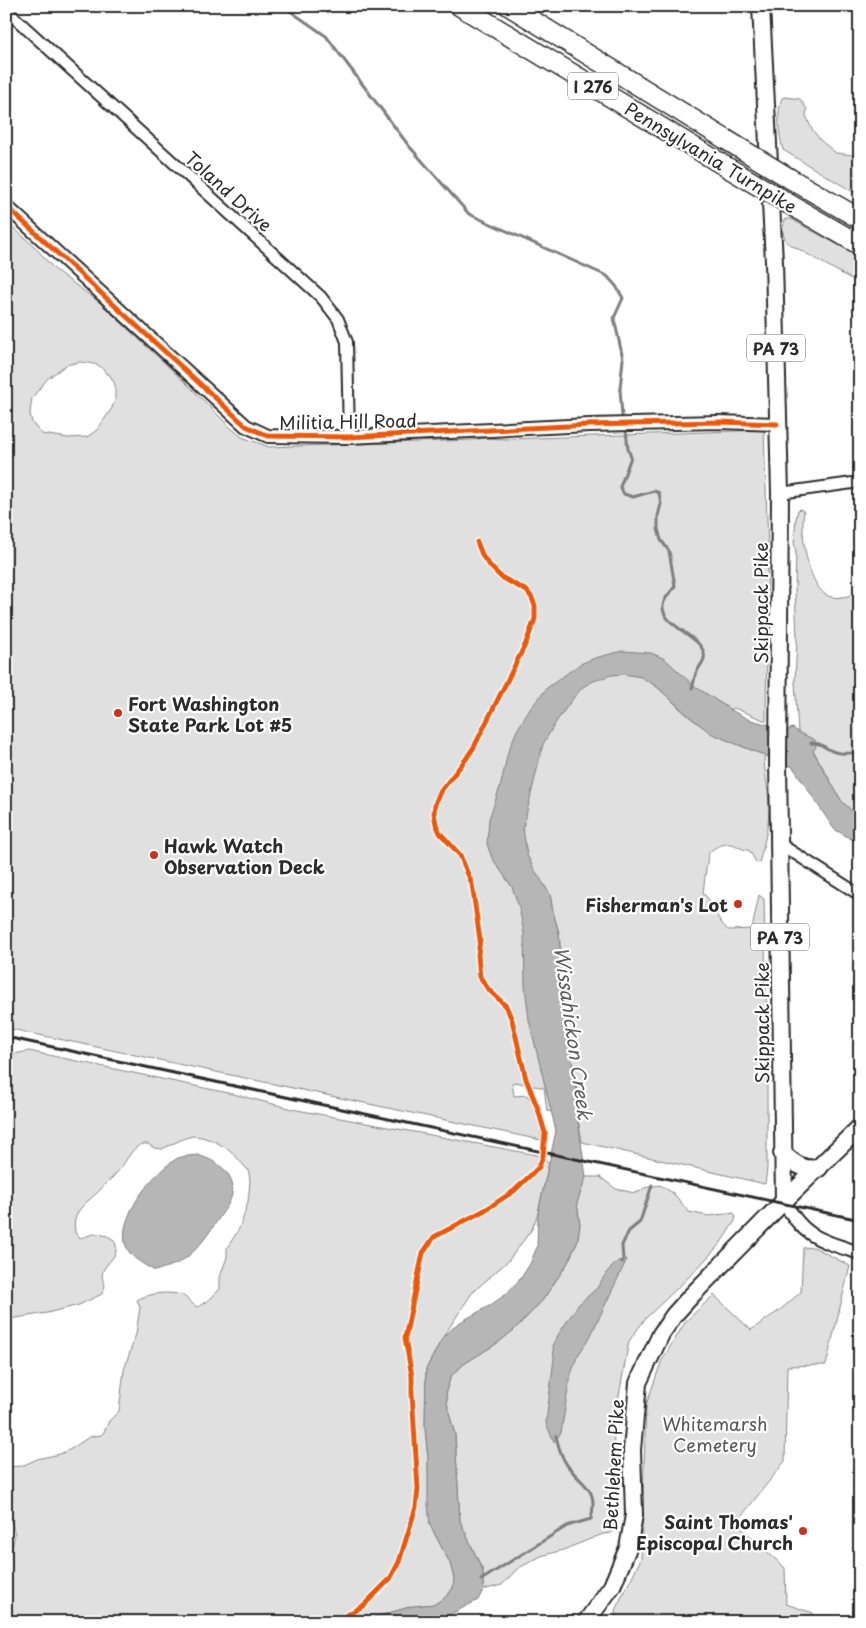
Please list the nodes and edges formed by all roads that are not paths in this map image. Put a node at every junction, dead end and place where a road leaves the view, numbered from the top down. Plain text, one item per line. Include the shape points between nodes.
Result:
1 (460, 6) edge
2 (509, 6) edge
3 (762, 6) edge
4 (6, 10) edge
5 (6, 206) edge
6 (860, 219) edge
7 (860, 245) edge
8 (777, 424) junction
9 (349, 437) junction
10 (860, 482) edge
11 (780, 493) junction
12 (780, 844) junction
13 (860, 895) edge
14 (860, 1127) edge
15 (782, 1153) junction
16 (819, 1168) junction
17 (784, 1201) junction
18 (860, 1253) edge
19 (589, 1621) edge

1 - 7 highway, Pennsylvania Turnpike / I 276, bridge
2 - 6 highway, Pennsylvania Turnpike / I 276, bridge
3 - 8 main road, Skippack Pike / PA 73 via 774,262
4 - 9 street, Toland Drive via 321,297 338,319 347,342
5 - 9 street, Militia Hill Road via 246,426 268,436
8 - 9 street, Militia Hill Road via 589,425
8 - 11 main road, Skippack Pike / PA 73
10 - 11 street
11 - 12 main road, Skippack Pike / PA 73
12 - 13 street
12 - 15 main road, Skippack Pike / PA 73
14 - 16 main road, Bethlehem Pike
15 - 16 main road via 802,1168
15 - 17 main road, Skippack Pike / PA 73
16 - 17 main road, Bethlehem Pike
17 - 18 street via 792,1217 807,1232
17 - 19 main road, Bethlehem Pike via 674,1315 642,1374 638,1383 632,1450 634,1514 628,1548 612,1586

